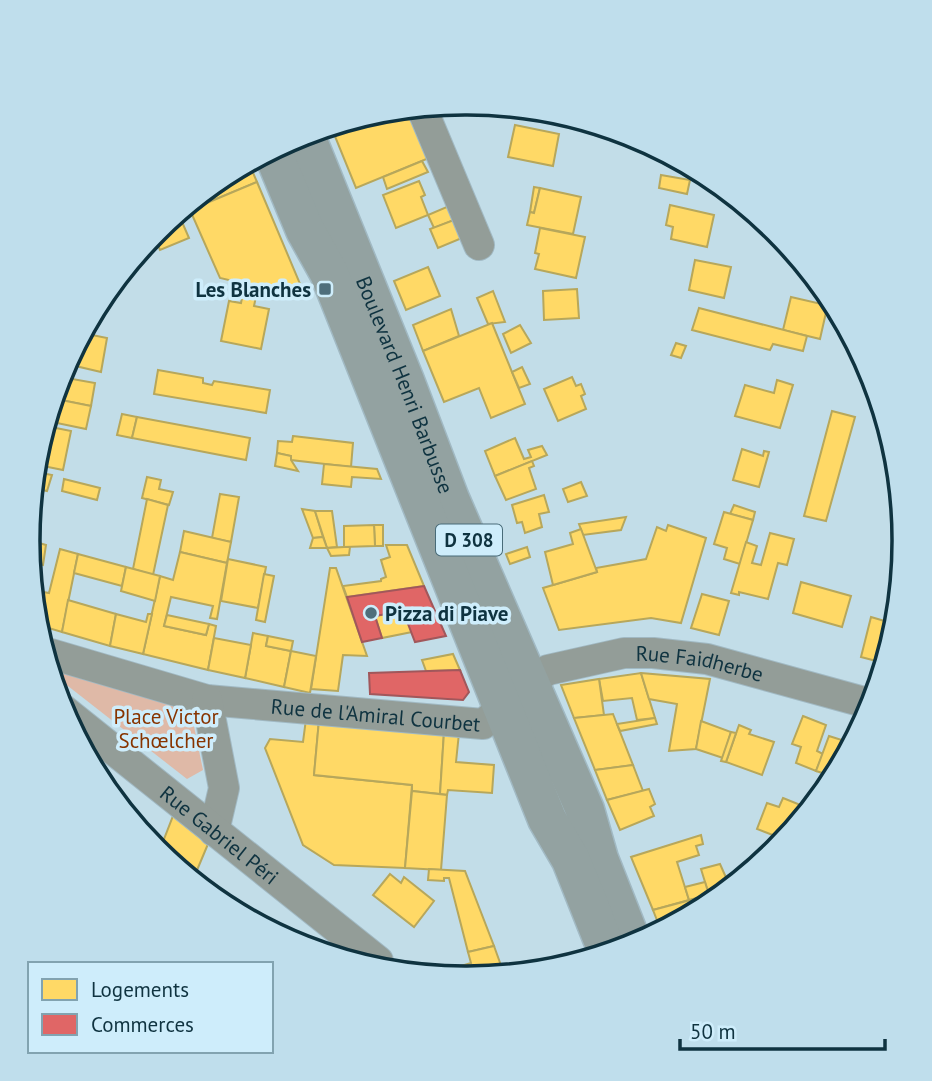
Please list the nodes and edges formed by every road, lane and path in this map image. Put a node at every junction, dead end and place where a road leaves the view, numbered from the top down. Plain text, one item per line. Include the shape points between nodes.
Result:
1 (425, 117) edge
2 (309, 145) edge
3 (276, 160) edge
4 (479, 245) dead end
5 (56, 656) edge
6 (516, 695) junction
7 (207, 699) junction
8 (860, 701) edge
9 (101, 752) edge
10 (214, 831) junction
11 (629, 934) edge
12 (604, 944) edge
13 (368, 955) edge

1 - 4 street
2 - 6 main road, Boulevard Henri Barbusse / D 308 via 450,499 505,622
3 - 6 main road, Boulevard Henri Barbusse / D 308
5 - 7 street, Rue de l'Amiral Courbet
6 - 7 street, Rue de l'Amiral Courbet via 483,724
6 - 8 street, Rue Faidherbe via 548,670 624,653 653,653 708,659
6 - 11 main road, Boulevard Henri Barbusse / D 308 via 585,810
6 - 12 main road, Boulevard Henri Barbusse / D 308 via 547,819 571,860
7 - 10 street via 224,788
9 - 10 street, Rue Gabriel Péri
10 - 13 street, Rue Gabriel Péri

